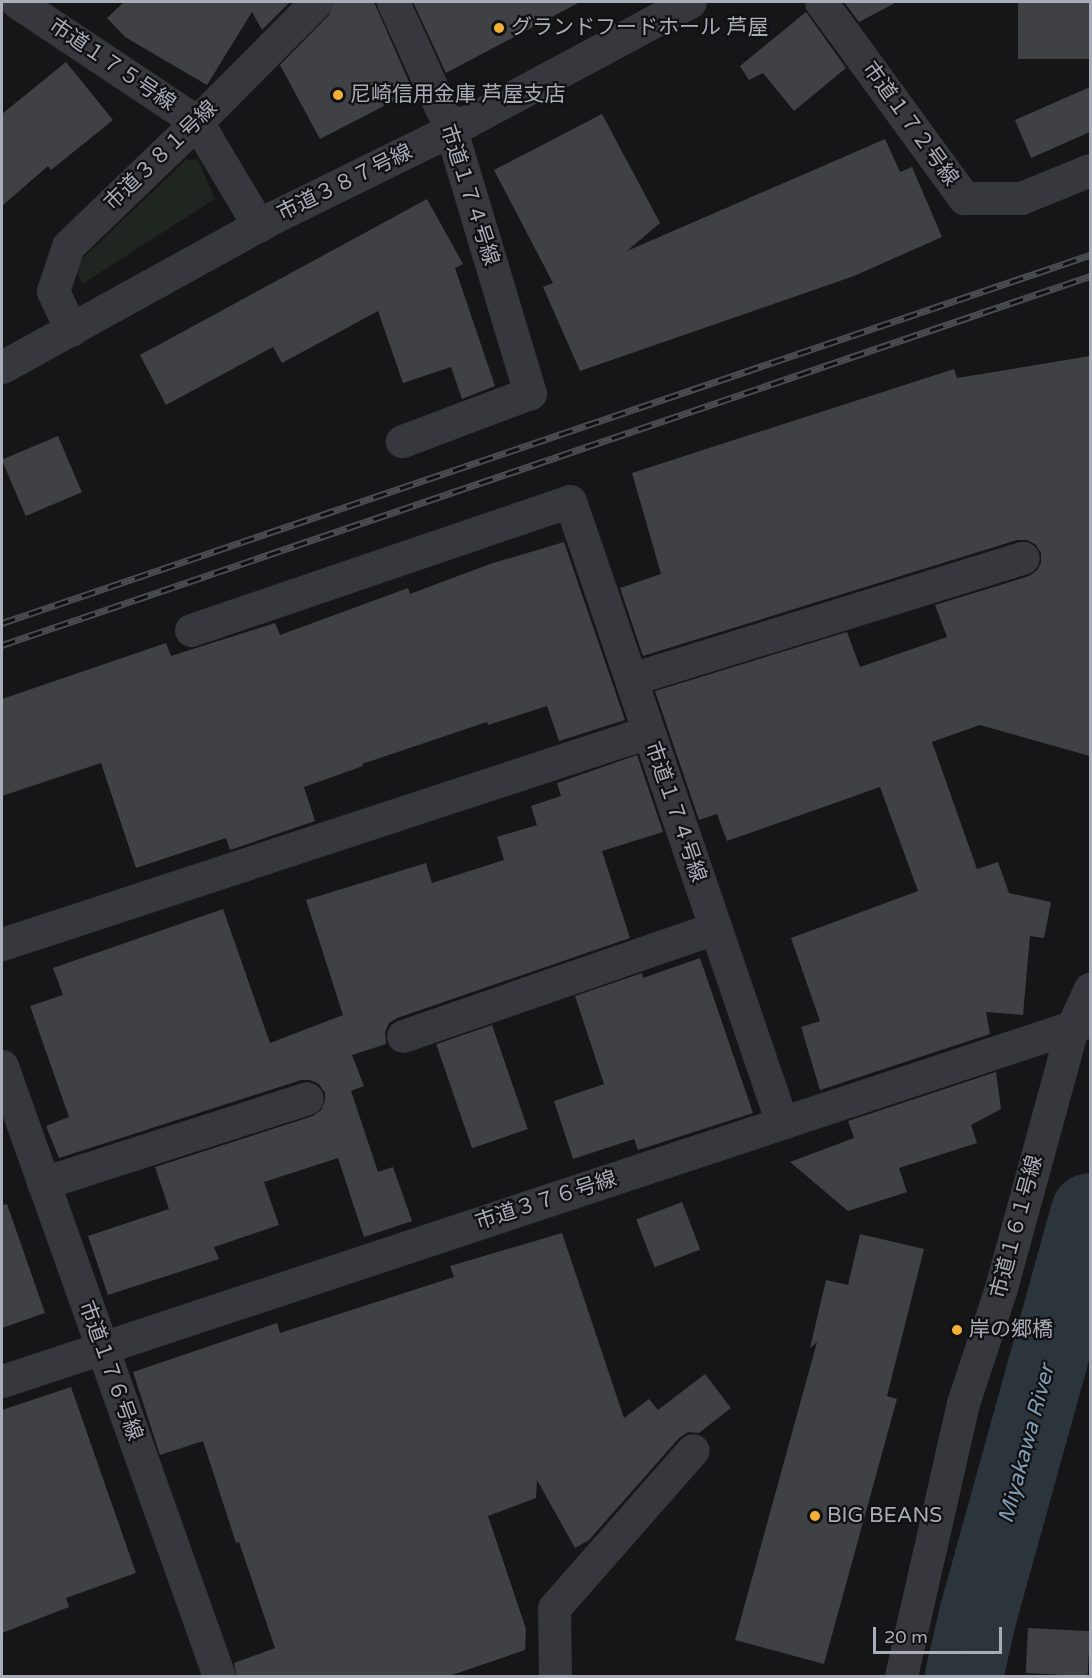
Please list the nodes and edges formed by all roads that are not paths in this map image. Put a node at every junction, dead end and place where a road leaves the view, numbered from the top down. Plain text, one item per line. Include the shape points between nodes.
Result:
1 (17, 2) edge
2 (316, 2) edge
3 (393, 2) edge
4 (690, 2) edge
5 (821, 2) edge
6 (197, 122) junction
7 (451, 130) junction
8 (1090, 170) edge
9 (259, 225) junction
10 (71, 330) junction
11 (2, 367) edge
12 (402, 441) dead end
13 (1023, 558) dead end
14 (191, 630) dead end
15 (631, 679) junction
16 (648, 732) junction
17 (715, 927) junction
18 (2, 944) edge
19 (1090, 989) edge
20 (1082, 1023) edge
21 (403, 1036) dead end
22 (2, 1066) edge
23 (307, 1098) dead end
24 (782, 1123) junction
25 (43, 1183) junction
26 (101, 1348) junction
27 (2, 1382) edge
28 (693, 1450) dead end
29 (219, 1677) edge
30 (555, 1677) edge
31 (901, 1677) edge

1 - 6 street, 市道１７５号線
2 - 6 street, 市道３８１号線
3 - 7 street, 市道１７４号線
4 - 7 street, 市道３８７号線
5 - 8 street, 市道１７２号線 via 964,198 1021,198
6 - 9 street, 市道１７５号線
6 - 10 street, 市道３８１号線 via 68,246 53,291
7 - 9 street, 市道３８７号線
7 - 12 street, 市道１７４号線 via 531,393
9 - 10 street, 市道３８７号線
10 - 11 street, 市道３８７号線
13 - 15 street
14 - 15 street, 市道１７４号線 via 570,501
15 - 16 street, 市道１７４号線
16 - 17 street, 市道１７４号線
16 - 18 street
17 - 21 street
17 - 24 street, 市道１７４号線
19 - 20 street, 市道１６１号線
20 - 24 street, 市道３７６号線
20 - 31 street, 市道１６１号線 via 963,1403
22 - 25 street, 市道１７６号線
23 - 25 street
24 - 26 street, 市道３７６号線
25 - 26 street, 市道１７６号線
26 - 27 street, 市道３７６号線
26 - 29 street, 市道１７６号線
28 - 30 street via 554,1608

